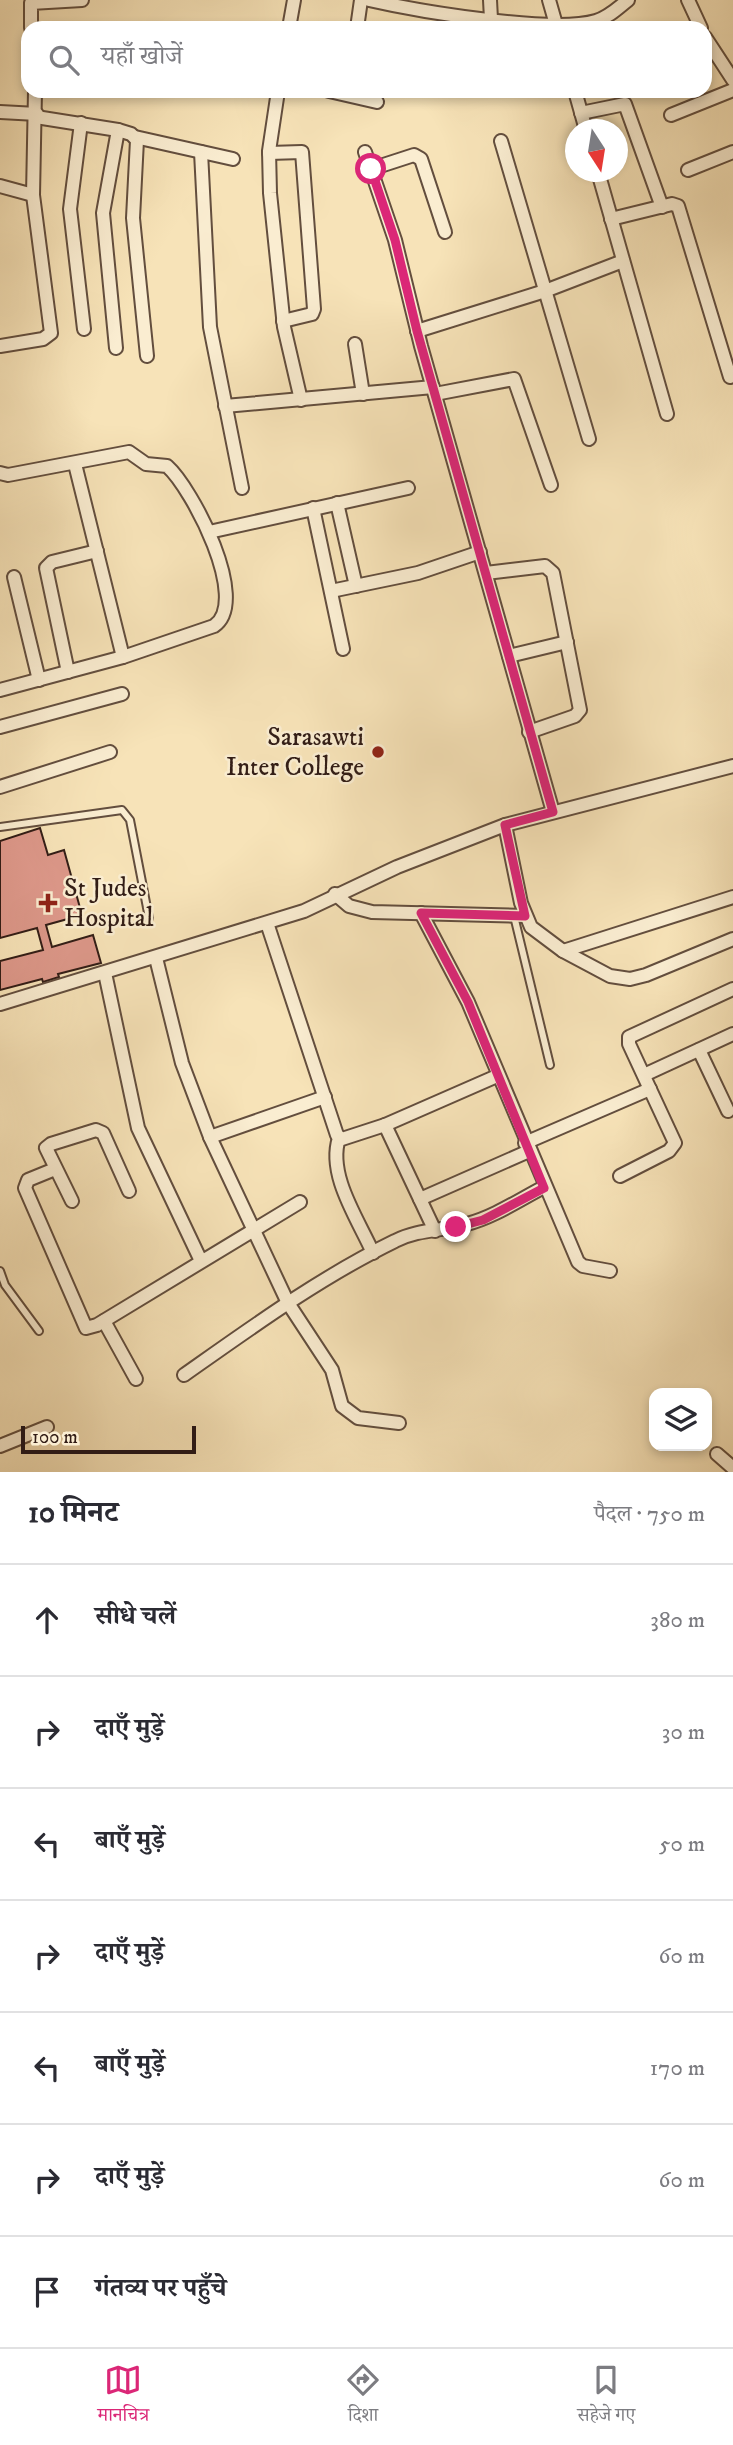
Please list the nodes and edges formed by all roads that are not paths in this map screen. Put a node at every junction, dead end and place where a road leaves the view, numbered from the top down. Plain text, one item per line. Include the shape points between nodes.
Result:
1 (82, 0) edge
2 (294, 0) edge
3 (361, 0) edge
4 (369, 0) edge
5 (490, 0) edge
6 (549, 0) edge
7 (628, 0) edge
8 (688, 0) edge
9 (491, 19) junction
10 (31, 21) edge
11 (290, 21) edge
12 (358, 21) edge
13 (510, 21) edge
14 (555, 21) edge
15 (590, 21) edge
16 (698, 21) edge
17 (712, 48) edge
18 (733, 80) edge
19 (733, 90) edge
20 (35, 98) edge
21 (277, 98) edge
22 (359, 98) edge
23 (577, 98) edge
24 (377, 102) dead end
25 (0, 112) edge
26 (581, 113) junction
27 (671, 115) dead end
28 (36, 116) junction
29 (583, 119) edge
30 (81, 122) junction
31 (118, 130) junction
32 (135, 137) junction
33 (501, 141) dead end
34 (201, 152) junction
35 (365, 152) dead end
36 (733, 152) edge
37 (269, 153) junction
38 (233, 159) dead end
39 (371, 169) junction
40 (688, 170) dead end
41 (601, 182) edge
42 (0, 187) edge
43 (33, 195) junction
44 (662, 207) junction
45 (611, 219) junction
46 (445, 232) dead end
47 (624, 261) junction
48 (545, 291) junction
49 (283, 321) junction
50 (84, 329) dead end
51 (417, 331) junction
52 (355, 344) dead end
53 (0, 346) edge
54 (116, 348) dead end
55 (147, 356) dead end
56 (730, 377) dead end
57 (434, 391) junction
58 (363, 394) junction
59 (301, 400) junction
60 (225, 407) junction
61 (667, 414) dead end
62 (589, 439) dead end
63 (75, 464) junction
64 (0, 473) edge
65 (551, 485) dead end
66 (242, 488) dead end
67 (408, 488) dead end
68 (337, 503) junction
69 (313, 508) junction
70 (209, 532) junction
71 (96, 551) junction
72 (480, 552) junction
73 (486, 573) junction
74 (14, 577) dead end
75 (356, 586) junction
76 (331, 591) junction
77 (567, 642) junction
78 (343, 649) dead end
79 (509, 656) junction
80 (122, 657) junction
81 (68, 672) junction
82 (39, 680) junction
83 (1, 687) edge
84 (122, 694) dead end
85 (0, 727) edge
86 (529, 732) junction
87 (110, 752) dead end
88 (733, 766) edge
89 (0, 787) edge
90 (553, 812) junction
91 (505, 825) junction
92 (0, 827) edge
93 (335, 894) junction
94 (733, 897) edge
95 (421, 913) junction
96 (520, 916) junction
97 (149, 918) dead end
98 (267, 923) junction
99 (733, 939) edge
100 (563, 951) junction
101 (156, 958) junction
102 (104, 973) junction
103 (733, 989) edge
104 (0, 1004) edge
105 (733, 1034) edge
106 (699, 1050) junction
107 (550, 1065) dead end
108 (644, 1075) junction
109 (497, 1076) junction
110 (650, 1089) junction
111 (325, 1097) junction
112 (728, 1111) dead end
113 (385, 1125) junction
114 (210, 1137) junction
115 (339, 1138) junction
116 (527, 1147) junction
117 (55, 1169) junction
118 (620, 1176) dead end
119 (544, 1188) junction
120 (130, 1191) dead end
121 (420, 1199) junction
122 (72, 1200) dead end
123 (300, 1202) dead end
124 (254, 1231) junction
125 (435, 1231) junction
126 (373, 1253) junction
127 (201, 1261) junction
128 (0, 1270) edge
129 (610, 1270) dead end
130 (288, 1303) junction
131 (104, 1321) junction
132 (39, 1331) dead end
133 (184, 1375) dead end
134 (136, 1378) dead end
135 (399, 1423) dead end
136 (47, 1427) dead end
137 (0, 1446) edge
138 (717, 1454) dead end
139 (733, 1468) edge

1 - 10 street via 32,3
2 - 11 street
3 - 12 street
4 - 9 street
5 - 9 street
6 - 14 street
7 - 15 street
8 - 16 street
9 - 13 street
17 - 18 street
19 - 27 street
20 - 28 street
21 - 37 street
22 - 24 street
23 - 26 street
25 - 28 street
26 - 29 street
26 - 44 street via 625,104
28 - 30 street
28 - 43 street
30 - 31 street
30 - 50 street via 70,209
31 - 32 street
31 - 54 street via 103,213
32 - 34 street
32 - 55 street via 133,218
33 - 48 street
34 - 38 street
34 - 60 street via 209,317
35 - 39 street
36 - 40 street
37 - 49 street
37 - 49 street via 302,152 314,309 312,314
39 - 46 street via 414,155 421,159
39 - 51 street via 395,240
41 - 45 street
42 - 43 street
43 - 53 street via 51,333 43,339
44 - 45 street
44 - 56 street via 674,204 679,208
45 - 47 street
47 - 48 street
47 - 61 street
48 - 51 street
48 - 62 street
49 - 59 street
51 - 57 street
52 - 58 street
57 - 58 street
57 - 65 street via 514,379
57 - 72 street
58 - 59 street
59 - 60 street
60 - 66 street
63 - 64 street
63 - 70 street via 129,452 146,464 167,466
63 - 71 street
67 - 68 street
68 - 69 street
68 - 75 street
69 - 70 street
69 - 76 street
70 - 80 street via 224,582 225,608 220,622
71 - 80 street
71 - 81 street via 52,562 46,568
72 - 73 street
72 - 75 street via 418,573
73 - 77 street via 549,566
73 - 79 street
74 - 82 street
75 - 76 street
76 - 78 street
77 - 79 street
77 - 86 street via 580,710 575,716
79 - 86 street
80 - 81 street
81 - 82 street
82 - 83 street
84 - 85 street
86 - 90 street
87 - 89 street
88 - 90 street
90 - 91 street
91 - 93 street
91 - 96 street
92 - 97 lane via 122,810 130,820
93 - 95 street via 359,910
93 - 98 street
94 - 100 street
95 - 96 street
95 - 109 street via 468,1002
96 - 100 street
96 - 107 lane
98 - 101 street
98 - 111 street
99 - 100 street via 630,979 610,976
101 - 102 street
101 - 114 street via 182,1063
102 - 104 street
102 - 127 street via 138,1128
103 - 108 street via 629,1037
105 - 106 street
106 - 108 street
106 - 112 street
108 - 110 street
109 - 113 street
109 - 116 street
110 - 116 street
110 - 118 street via 673,1136 673,1148
111 - 114 street
111 - 115 street
113 - 115 street via 349,1139
113 - 121 street
114 - 124 street
115 - 126 street via 336,1170
116 - 119 street
116 - 121 street
117 - 120 street via 47,1146 99,1129
117 - 122 street
117 - 131 street via 28,1180 24,1188 80,1321 90,1328
119 - 125 street via 483,1220
119 - 129 street via 578,1262
121 - 125 street
123 - 124 street
124 - 127 street
124 - 130 street
125 - 126 street via 407,1235
126 - 130 street
127 - 131 street
128 - 132 lane via 5,1285
130 - 133 street
130 - 135 street via 332,1370 344,1409 358,1418
131 - 134 street
136 - 137 street
138 - 139 street

